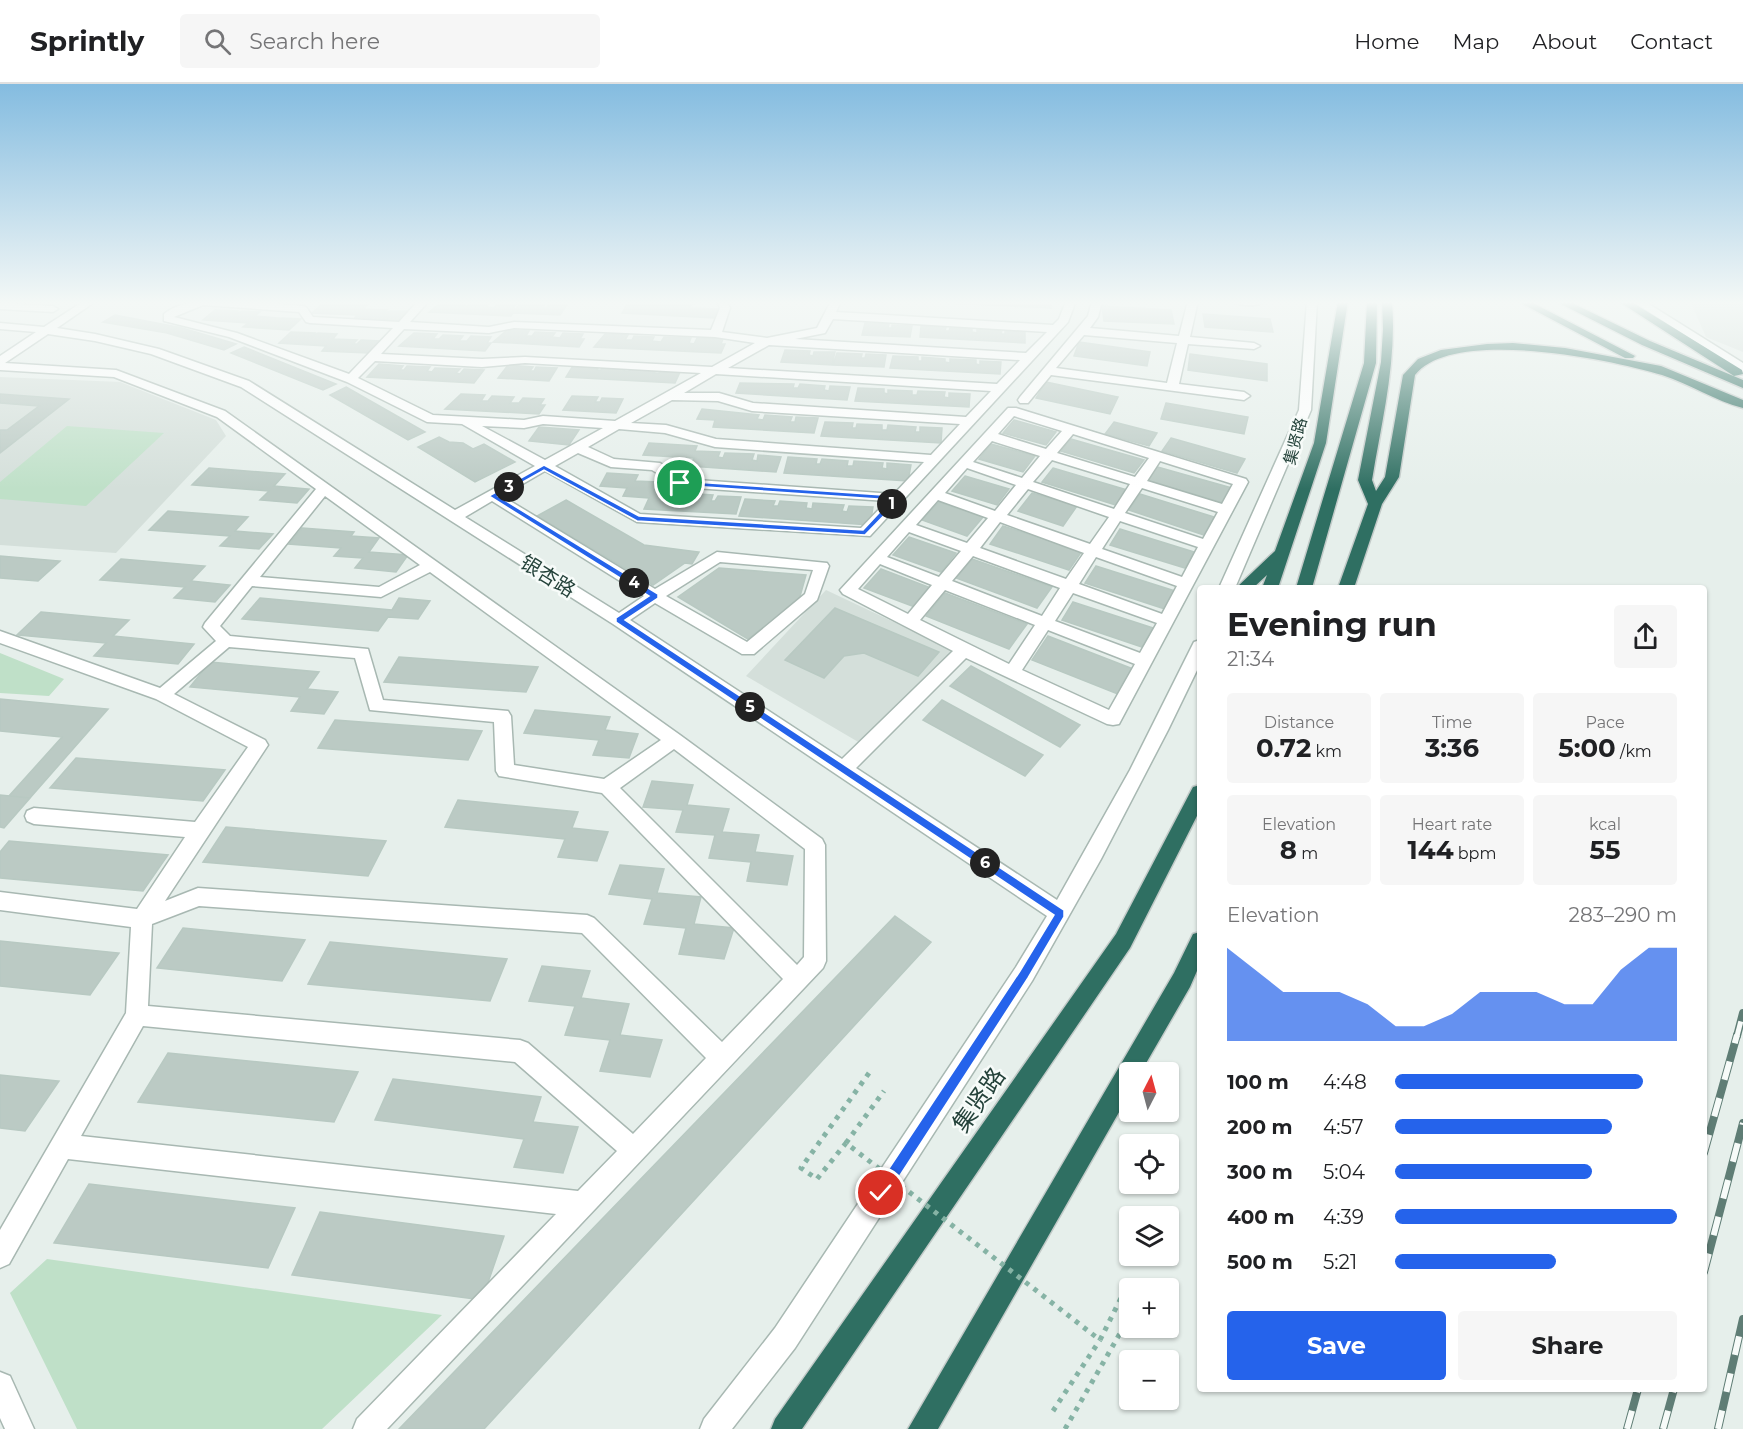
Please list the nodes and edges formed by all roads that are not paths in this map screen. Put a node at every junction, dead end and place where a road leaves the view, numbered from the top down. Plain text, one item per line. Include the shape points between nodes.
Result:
1 (197, 364) edge
2 (311, 364) edge
3 (366, 364) edge
4 (590, 364) edge
5 (728, 364) edge
6 (1023, 364) edge
7 (1054, 364) edge
8 (1178, 364) edge
9 (1308, 364) edge
10 (1333, 364) edge
11 (1370, 364) edge
12 (1387, 364) edge
13 (1419, 364) edge
14 (1630, 364) edge
15 (1647, 364) edge
16 (1695, 364) edge
17 (1723, 364) edge
18 (0, 366) edge
19 (715, 371) junction
20 (1048, 371) junction
21 (1667, 373) junction
22 (1743, 376) edge
23 (351, 379) junction
24 (1743, 384) edge
25 (1172, 387) junction
26 (1000, 388) junction
27 (670, 396) junction
28 (1244, 396) dead end
29 (1024, 400) dead end
30 (1743, 404) edge
31 (465, 421) junction
32 (969, 421) junction
33 (618, 425) junction
34 (1070, 429) junction
35 (990, 436) junction
36 (579, 448) junction
37 (1049, 454) junction
38 (1156, 456) junction
39 (933, 459) junction
40 (964, 463) junction
41 (544, 467) junction
42 (1025, 483) junction
43 (1138, 483) junction
44 (324, 488) junction
45 (935, 494) junction
46 (493, 496) junction
47 (897, 498) junction
48 (1375, 504) junction
49 (1226, 510) junction
50 (1117, 515) junction
51 (997, 516) junction
52 (453, 517) junction
53 (906, 526) junction
54 (1206, 545) junction
55 (970, 549) junction
56 (1093, 550) junction
57 (1282, 553) junction
58 (877, 558) junction
59 (431, 565) junction
60 (248, 581) junction
61 (942, 583) junction
62 (1186, 584) junction
63 (1069, 585) junction
64 (1228, 585) edge
65 (1247, 585) edge
66 (1271, 585) edge
67 (1306, 585) edge
68 (1347, 585) edge
69 (655, 596) junction
70 (619, 620) junction
71 (1166, 621) junction
72 (909, 622) junction
73 (1045, 623) junction
74 (0, 637) edge
75 (226, 641) junction
76 (964, 650) junction
77 (1197, 652) edge
78 (1144, 661) junction
79 (1012, 672) junction
80 (162, 695) junction
81 (674, 740) junction
82 (844, 769) junction
83 (607, 787) junction
84 (1197, 798) edge
85 (34, 816) dead end
86 (200, 830) junction
87 (0, 901) edge
88 (1060, 913) junction
89 (142, 919) junction
90 (1197, 948) edge
91 (797, 979) junction
92 (137, 1015) junction
93 (722, 1058) junction
94 (62, 1146) junction
95 (634, 1150) junction
96 (582, 1204) junction
97 (0, 1255) edge
98 (1, 1393) edge
99 (20, 1429) edge
100 (367, 1429) edge
101 (714, 1429) edge
102 (785, 1429) edge
103 (922, 1429) edge

1 - 52 street, 银杏路 via 245,384
2 - 23 street
3 - 23 street
4 - 19 street
5 - 19 street
6 - 26 street
7 - 20 street
8 - 25 street
9 - 64 street via 1305,410
10 - 57 highway, 集贤路 via 1320,444
11 - 67 highway
12 - 48 highway via 1365,480
13 - 48 highway via 1409,375 1392,477
14 - 21 highway
15 - 21 highway
16 - 24 highway
17 - 22 highway
18 - 44 street via 116,374 221,414
19 - 26 street
19 - 27 street
20 - 25 street
20 - 29 street
21 - 30 highway
23 - 31 street via 431,419
25 - 28 street
26 - 32 street
27 - 32 street via 719,397 752,407
27 - 33 street
31 - 33 street via 524,424 543,420
31 - 41 street
32 - 39 street
33 - 36 street
33 - 39 street via 666,429 715,443
34 - 35 street via 1012,411
34 - 37 street
34 - 38 street
35 - 37 street
35 - 40 street
36 - 41 street
36 - 47 street via 611,463 655,466 680,483
37 - 42 street
37 - 43 street
38 - 43 street
38 - 49 street via 1241,482
39 - 47 street
40 - 42 street
40 - 45 street
41 - 46 street
41 - 47 street via 637,518 865,533
42 - 50 street
42 - 51 street
43 - 49 street
43 - 50 street
44 - 59 street
44 - 60 street
45 - 51 street
45 - 53 street
46 - 52 street
46 - 69 street
48 - 68 highway
49 - 54 street
50 - 54 street
50 - 56 street
51 - 55 street
51 - 56 street
52 - 70 street, 银杏路
53 - 55 street
53 - 58 street
54 - 62 street
55 - 61 street
55 - 63 street
56 - 62 street
56 - 63 street
57 - 65 highway
57 - 66 highway, 集贤路
58 - 61 street
58 - 72 street via 848,590
59 - 60 street via 381,592
59 - 81 street
60 - 75 street via 211,627
61 - 72 street
61 - 73 street
62 - 71 street
63 - 71 street
63 - 73 street
69 - 69 street via 717,557 822,566 812,596 747,650
69 - 70 street
70 - 82 street, 银杏路
71 - 78 street
72 - 76 street
73 - 78 street
73 - 79 street
74 - 80 street
75 - 80 street
75 - 83 street via 362,653 376,706 502,716 505,771
76 - 79 street
76 - 82 street
77 - 88 street via 1163,725
78 - 79 street via 1113,719
80 - 86 street via 259,745
81 - 83 street
81 - 91 street via 815,844 814,961
82 - 88 street, 银杏路
83 - 91 street
84 - 102 highway, 集贤路 via 1123,941
85 - 86 street
86 - 89 street
87 - 89 street
88 - 101 street via 785,1338
89 - 92 street
89 - 93 street via 198,897 587,924
90 - 103 highway via 1182,980
91 - 93 street
92 - 94 street
92 - 95 street via 520,1051
93 - 95 street
94 - 96 street
94 - 97 street
95 - 96 street
96 - 100 street
98 - 99 street

